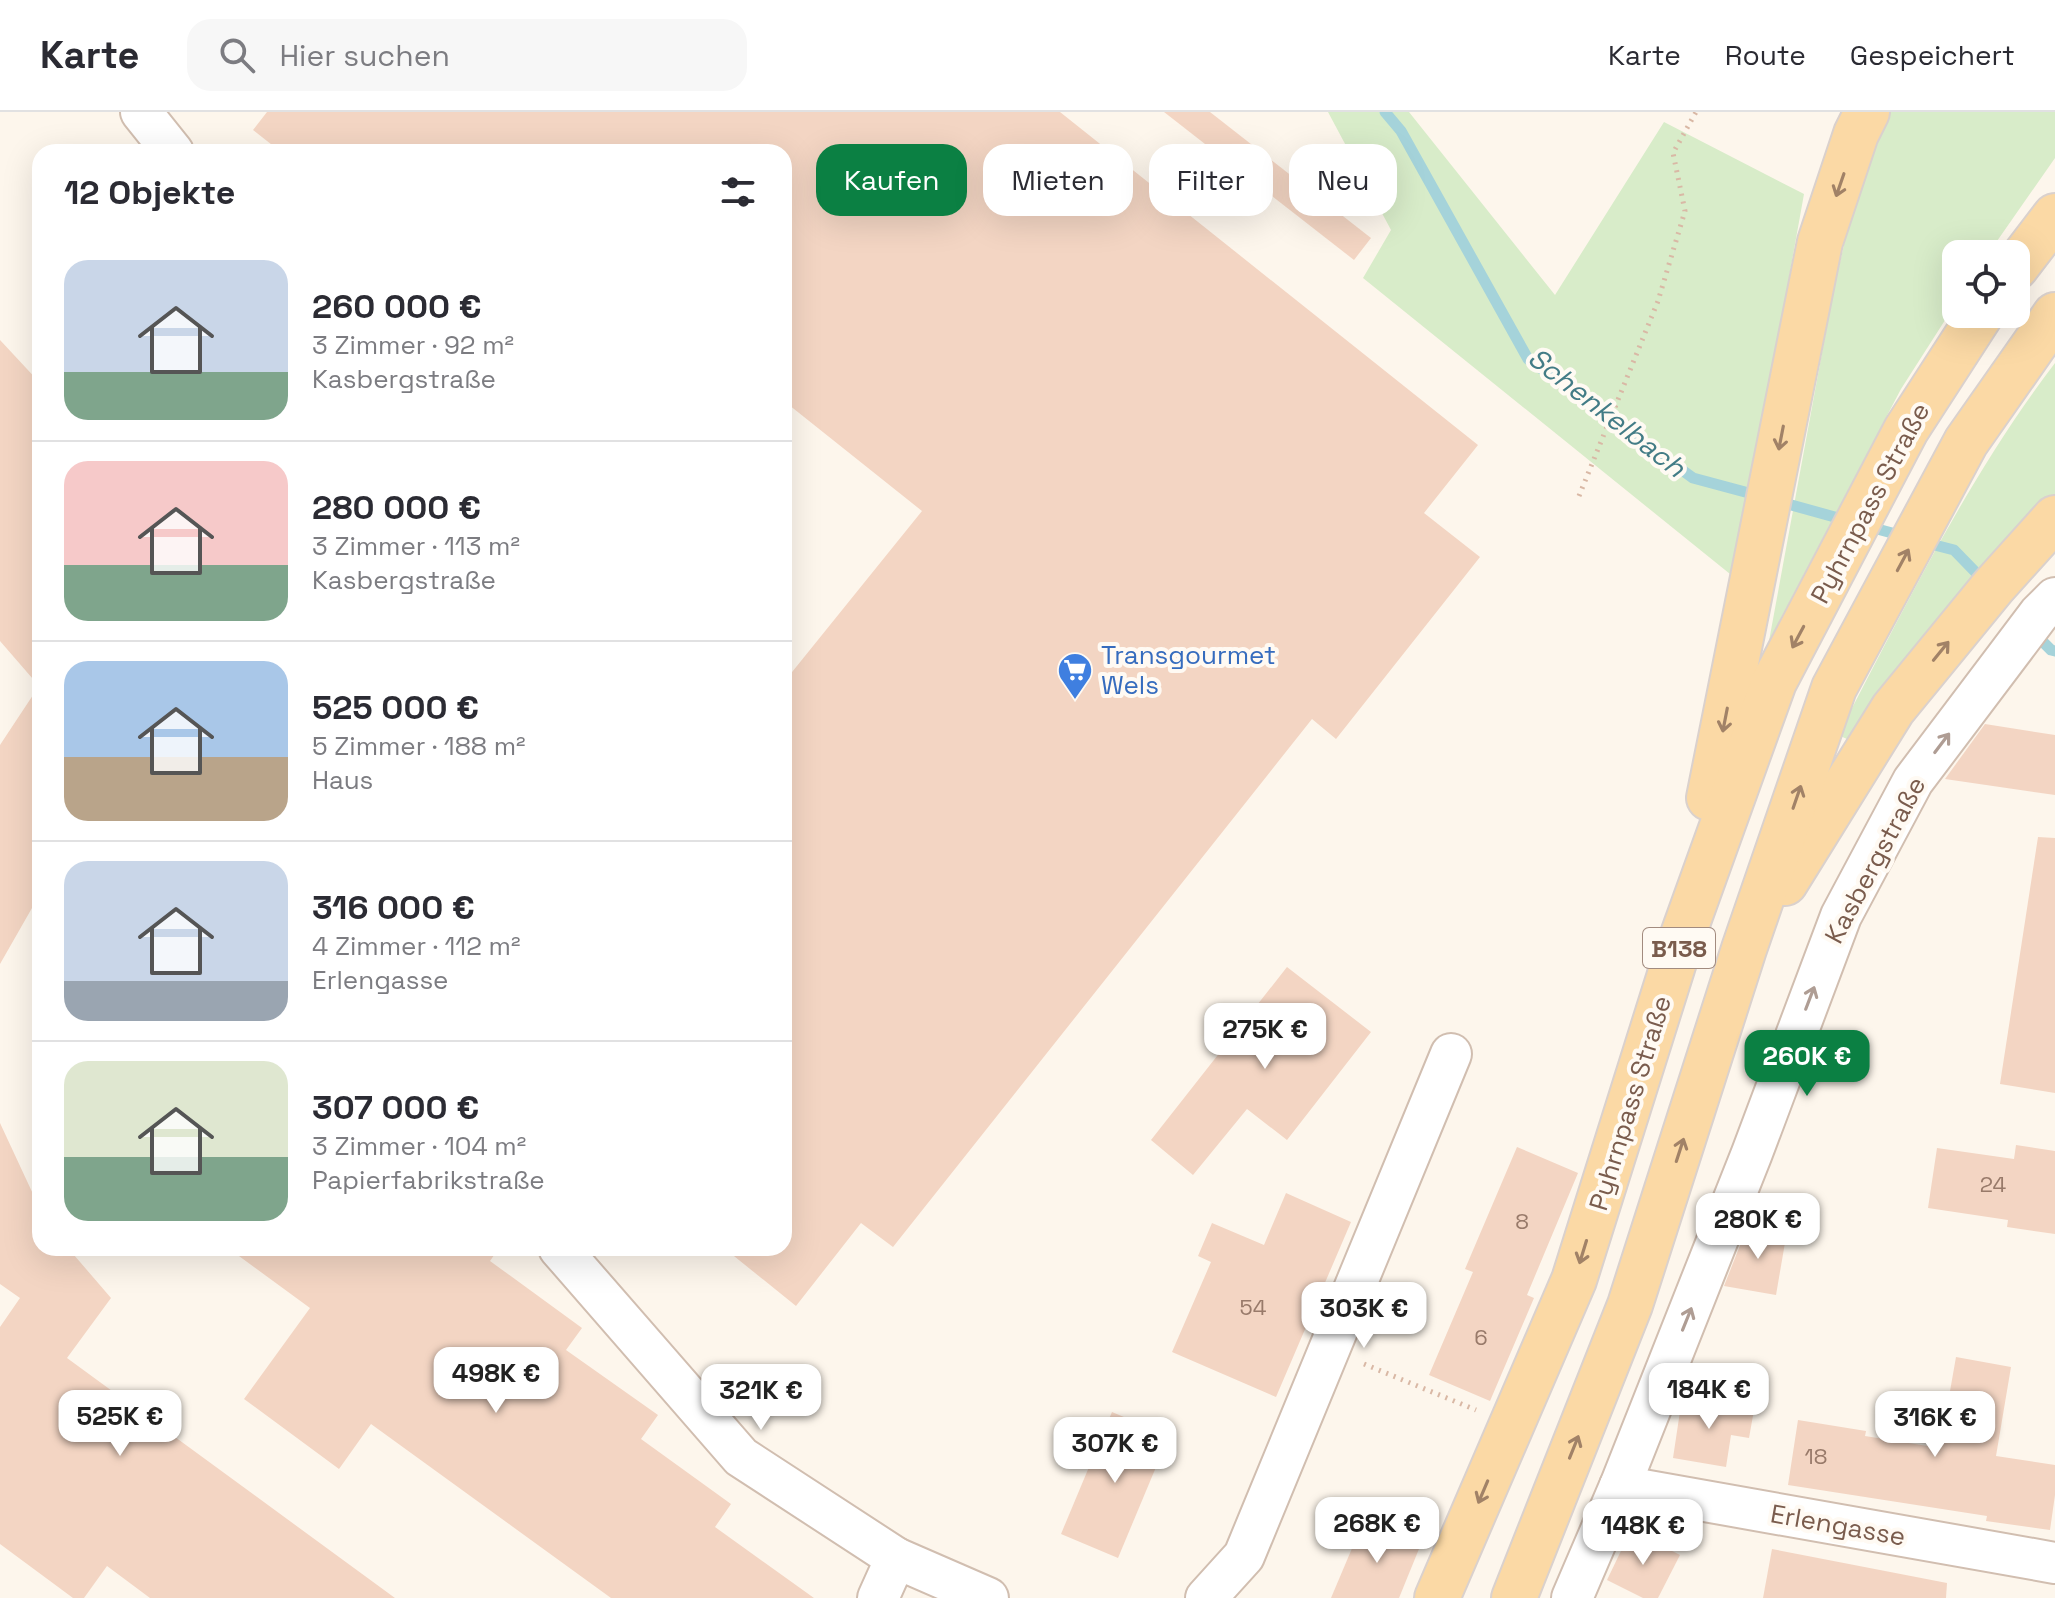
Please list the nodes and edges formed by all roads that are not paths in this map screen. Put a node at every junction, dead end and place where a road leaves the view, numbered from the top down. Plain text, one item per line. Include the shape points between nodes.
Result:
1 (141, 112) edge
2 (1867, 112) edge
3 (167, 144) edge
4 (2055, 216) edge
5 (2030, 249) edge
6 (2055, 315) edge
7 (1972, 328) edge
8 (2055, 518) edge
9 (2055, 598) edge
10 (1679, 946) junction
11 (1744, 949) junction
12 (1451, 1054) dead end
13 (566, 1256) edge
14 (1620, 1486) junction
15 (896, 1558) junction
16 (2055, 1563) edge
17 (878, 1598) edge
18 (988, 1598) edge
19 (1206, 1598) edge
20 (1437, 1598) edge
21 (1514, 1598) edge
22 (1572, 1598) edge

1 - 3 street
2 -> 10 main road via 1820,242
4 - 5 main road
11 -> 6 main road, B138 via 1834,688 1966,442
7 -> 10 main road, Pyhrnpass Straße / B138 via 1906,430 1774,682
11 -> 8 main road via 1893,709
14 -> 9 street, Kasbergstraße via 1841,916 1913,781
10 -> 20 main road, Pyhrnpass Straße / B138 via 1574,1280
21 -> 11 main road, B138 via 1630,1305
12 - 19 street via 1244,1556
13 - 15 street via 741,1457
14 - 16 street, Erlengasse
14 - 22 street, Kasbergstraße
15 - 17 street
15 - 18 street

